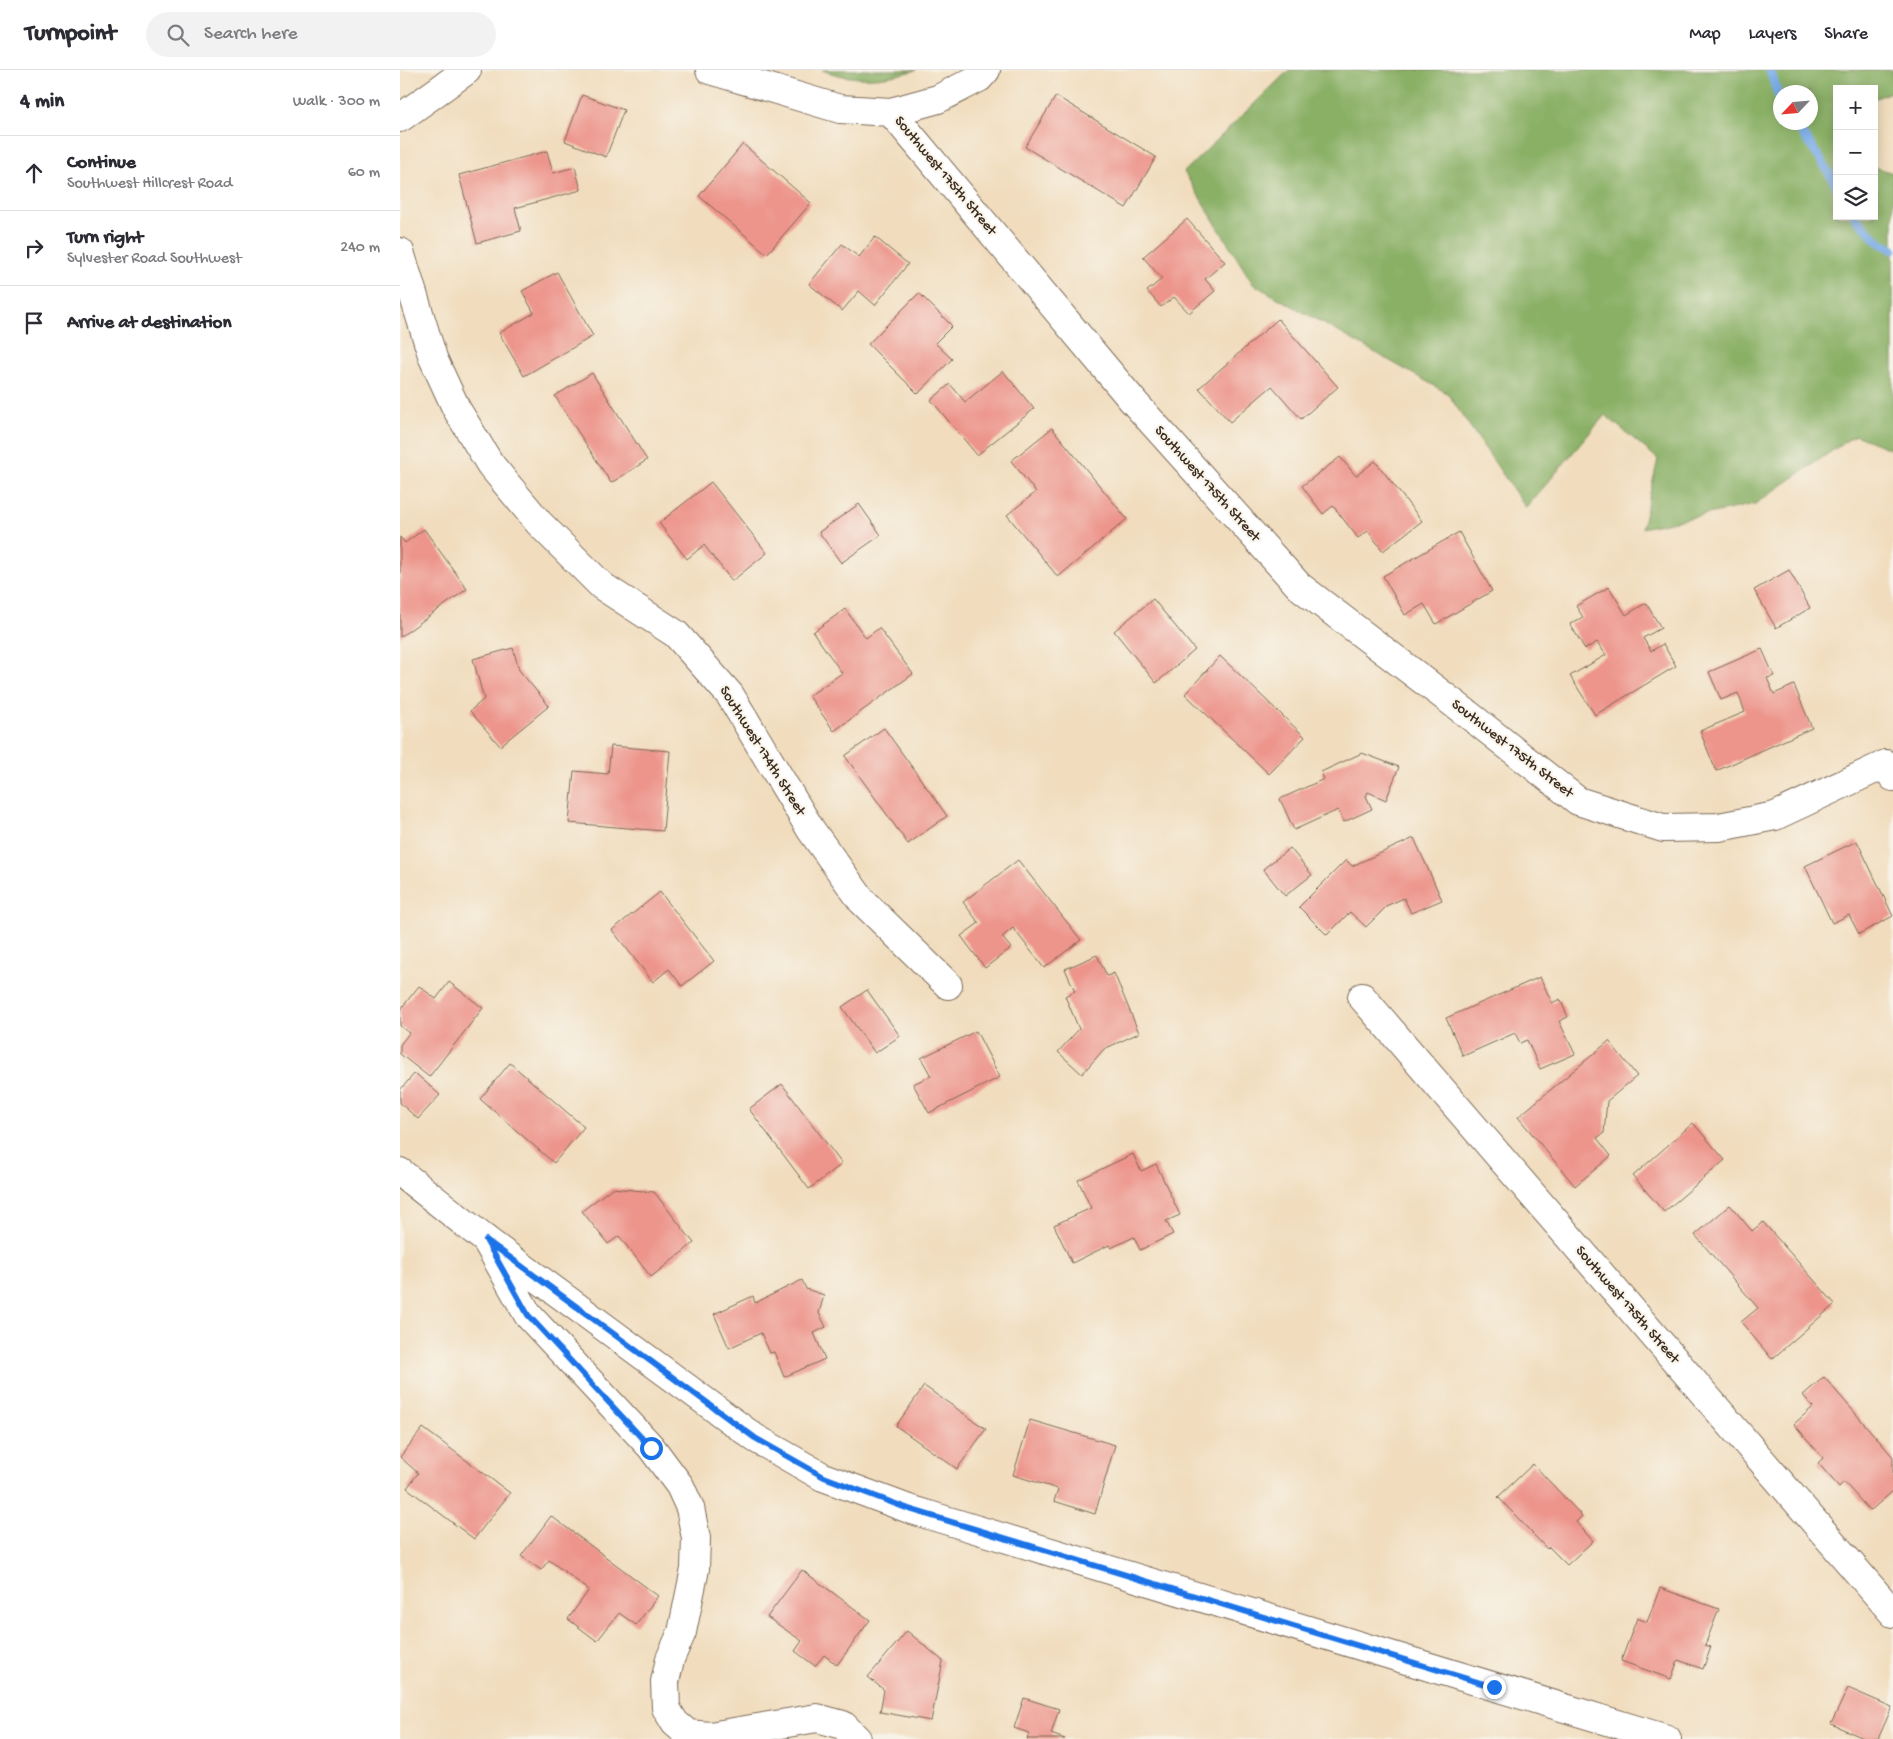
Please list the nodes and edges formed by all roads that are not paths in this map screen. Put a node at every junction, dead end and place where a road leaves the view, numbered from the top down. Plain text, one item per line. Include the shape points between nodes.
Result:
1 (467, 70) edge
2 (710, 70) edge
3 (986, 70) edge
4 (891, 112) junction
5 (400, 118) edge
6 (400, 252) edge
7 (1890, 770) edge
8 (948, 985) dead end
9 (1362, 997) dead end
10 (400, 1172) edge
11 (486, 1240) junction
12 (1893, 1612) edge
13 (857, 1739) edge
14 (1667, 1739) edge

1 - 5 street
2 - 4 street via 840,109
3 - 4 street via 979,78 938,99
4 - 7 street, Southwest 175th Street via 1133,401 1298,586 1578,801 1663,828 1718,827 1775,816
6 - 8 street, Southwest 174th Street via 433,358 456,408 490,464 538,523 602,586 676,634 730,695 811,830 862,901
9 - 12 street, Southwest 175th Street
10 - 11 street
11 - 13 street via 528,1315 651,1448 680,1486 690,1508 696,1538 695,1569 684,1624 665,1682 666,1708 675,1723 688,1734 710,1736 817,1718 843,1725
11 - 14 street via 755,1438 824,1477 919,1512

